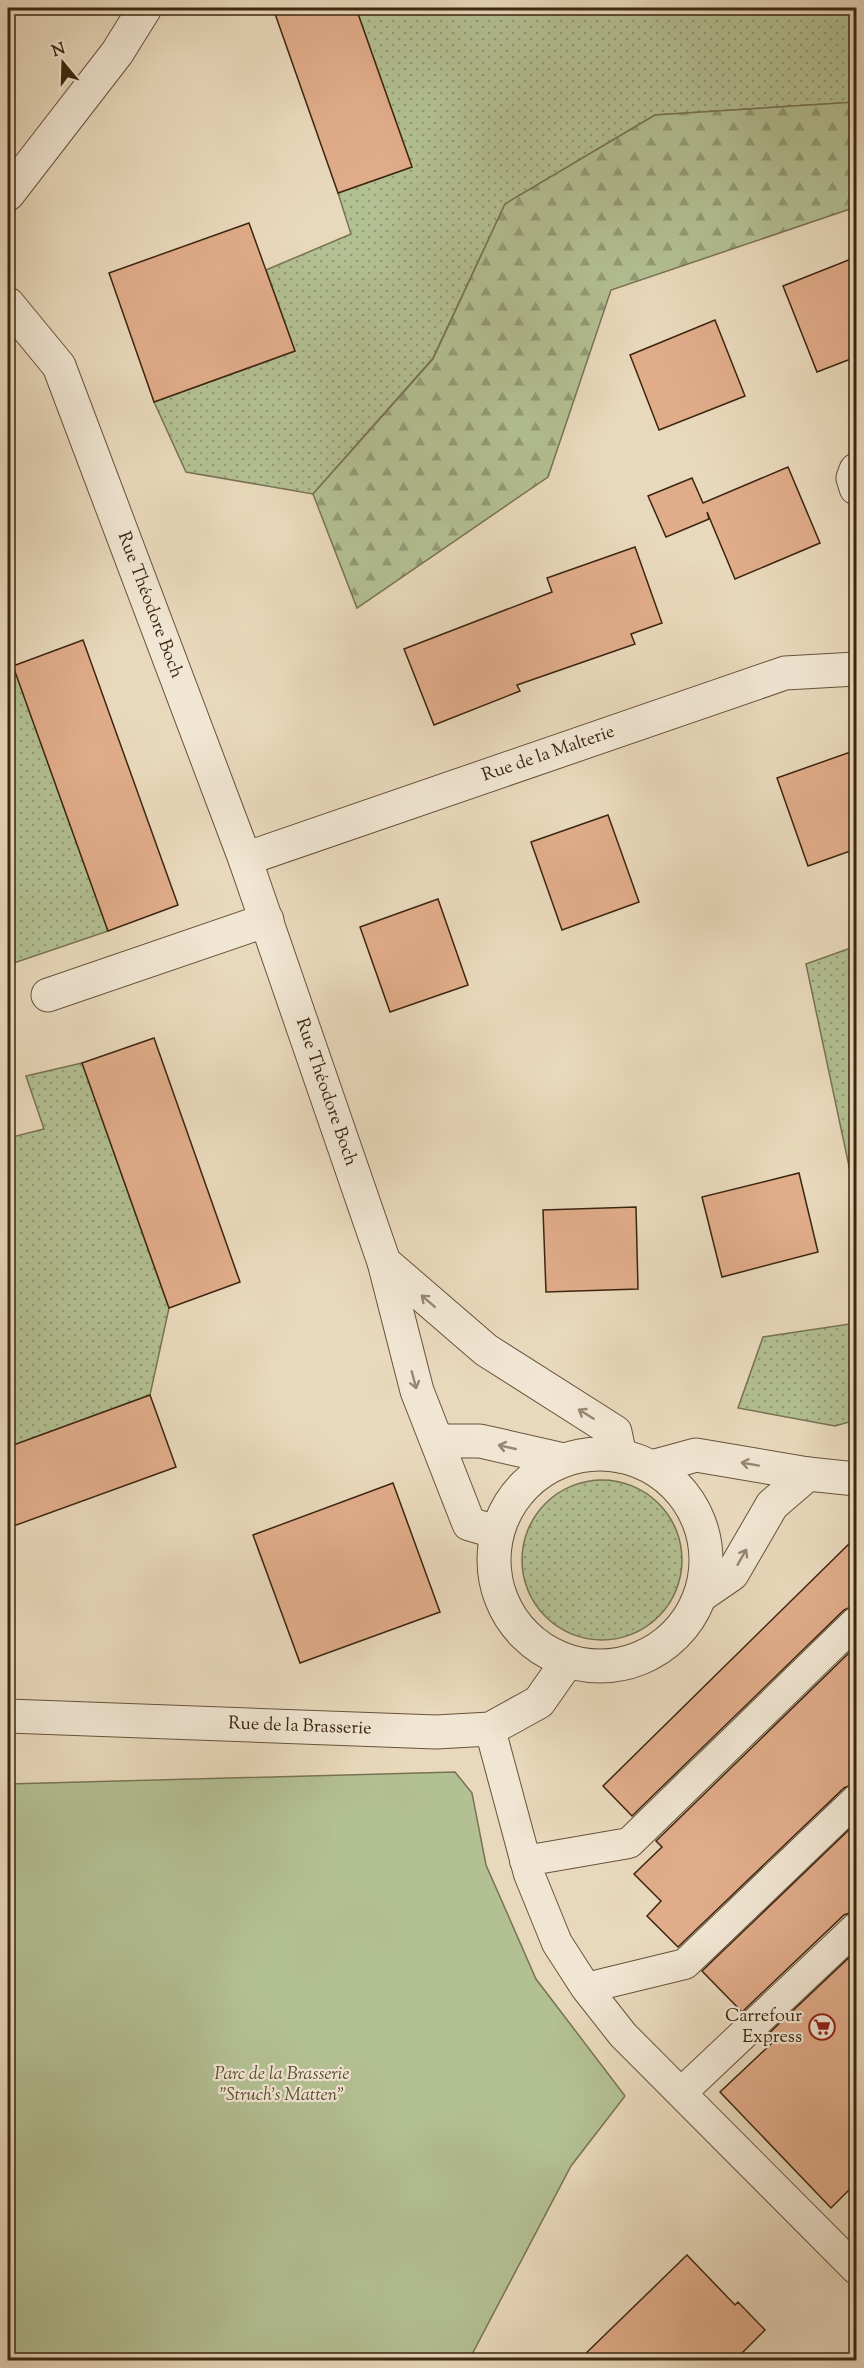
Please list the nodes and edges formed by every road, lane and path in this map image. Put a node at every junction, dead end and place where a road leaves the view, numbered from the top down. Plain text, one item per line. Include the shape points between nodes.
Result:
1 (145, 8) edge
2 (8, 194) edge
3 (8, 304) edge
4 (856, 470) edge
5 (856, 488) edge
6 (856, 669) edge
7 (245, 859) junction
8 (267, 920) junction
9 (48, 995) dead end
10 (384, 1263) junction
11 (437, 1441) junction
12 (620, 1456) junction
13 (564, 1460) junction
14 (652, 1467) junction
15 (808, 1474) junction
16 (856, 1479) edge
17 (497, 1532) junction
18 (700, 1596) junction
19 (856, 1622) edge
20 (567, 1662) junction
21 (8, 1716) edge
22 (490, 1729) junction
23 (856, 1800) edge
24 (525, 1860) junction
25 (856, 1928) edge
26 (586, 1988) junction
27 (681, 2093) junction
28 (856, 2269) edge

1 - 2 street via 117,53
3 - 7 street, Rue Théodore Boch via 59,366
4 - 5 street
6 - 7 street, Rue de la Malterie via 785,673
7 - 8 street, Rue Théodore Boch
8 - 9 street
8 - 10 street, Rue Théodore Boch
10 -> 11 street, Rue Théodore Boch via 417,1390
12 -> 10 street via 615,1432 486,1350
13 -> 11 street via 480,1441
11 - 17 street, Rue Théodore Boch via 469,1524
12 - 13 street via 592,1454
12 - 14 street
13 - 17 street via 534,1477 511,1501
15 -> 14 street via 696,1455
14 - 18 street via 676,1485 694,1509 704,1538 707,1567
15 - 16 street
18 -> 15 street via 732,1574 772,1505
17 - 20 street via 494,1564 504,1606 515,1625 538,1647
18 - 20 street via 684,1625 661,1648 632,1662 599,1667
19 - 24 lane via 629,1843
20 - 22 street, Rue de la Brasserie via 539,1702
21 - 22 street, Rue de la Brasserie via 436,1732
22 - 24 lane
23 - 26 lane via 685,1964
24 - 26 lane via 557,1943
25 - 27 lane
26 - 27 lane via 623,2035
27 - 28 lane

